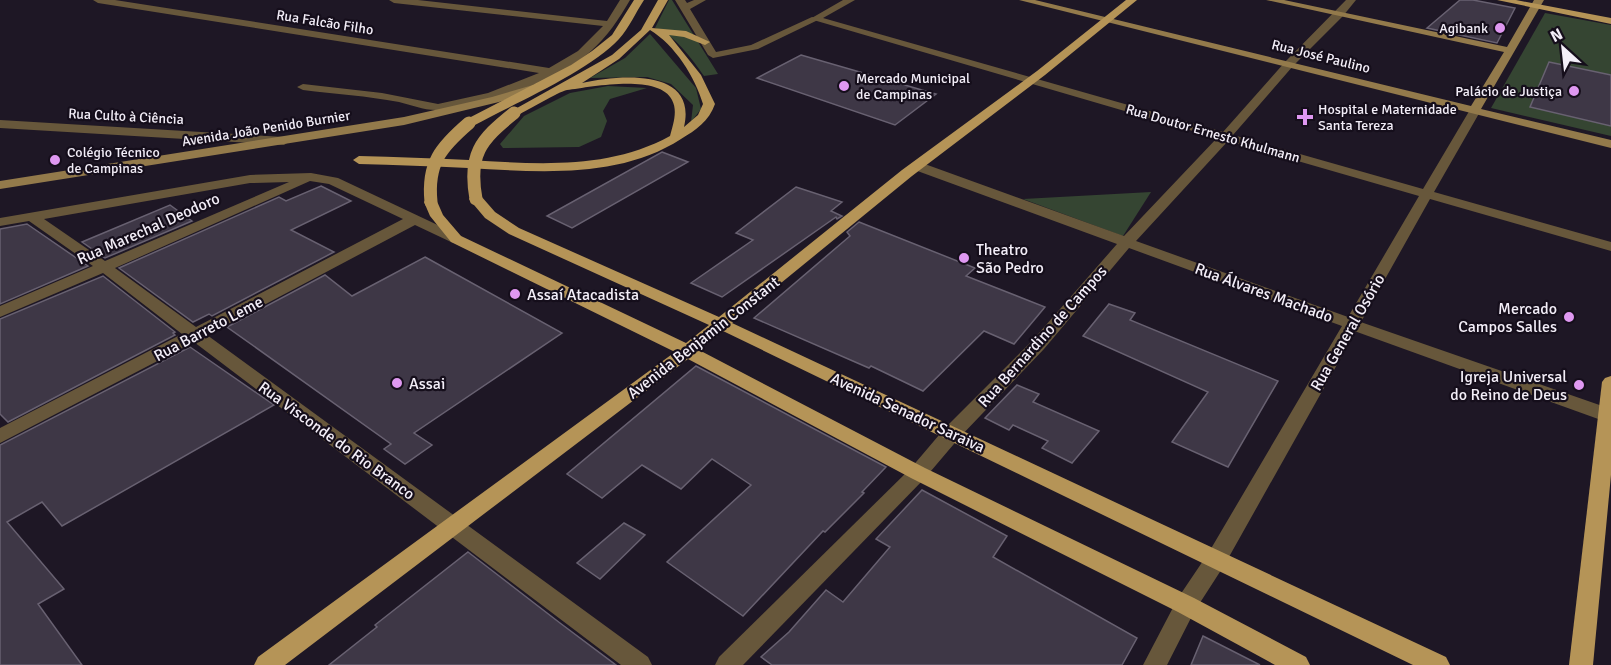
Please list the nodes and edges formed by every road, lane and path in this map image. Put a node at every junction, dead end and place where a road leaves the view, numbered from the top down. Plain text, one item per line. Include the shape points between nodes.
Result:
1 (98, 0) edge
2 (394, 0) edge
3 (625, 0) edge
4 (639, 0) edge
5 (663, 0) edge
6 (701, 0) edge
7 (850, 0) edge
8 (1024, 0) edge
9 (1132, 0) edge
10 (1271, 0) edge
11 (1351, 0) edge
12 (1502, 0) edge
13 (177, 3) dead end
14 (1537, 3) edge
15 (682, 4) edge
16 (161, 10) junction
17 (1340, 14) junction
18 (815, 19) junction
19 (1106, 21) junction
20 (1611, 21) edge
21 (608, 24) junction
22 (658, 30) junction
23 (645, 31) junction
24 (616, 37) junction
25 (705, 42) junction
26 (1508, 50) junction
27 (1289, 64) junction
28 (549, 71) junction
29 (1030, 81) junction
30 (303, 87) dead end
31 (533, 88) junction
32 (554, 92) junction
33 (1475, 110) junction
34 (0, 124) edge
35 (1226, 137) junction
36 (675, 139) junction
37 (285, 141) junction
38 (1611, 144) edge
39 (359, 160) dead end
40 (917, 166) junction
41 (311, 177) junction
42 (0, 185) edge
43 (1426, 194) junction
44 (32, 217) junction
45 (415, 219) junction
46 (0, 222) edge
47 (456, 239) junction
48 (1126, 243) junction
49 (1611, 247) edge
50 (104, 267) junction
51 (0, 312) edge
52 (722, 324) junction
53 (1352, 324) junction
54 (195, 335) junction
55 (687, 351) junction
56 (1611, 382) edge
57 (1609, 416) edge
58 (952, 433) junction
59 (0, 436) edge
60 (918, 473) junction
61 (453, 525) junction
62 (1217, 558) junction
63 (1186, 605) junction
64 (267, 665) edge
65 (640, 665) edge
66 (727, 665) edge
67 (1155, 665) edge
68 (1298, 665) edge
69 (1437, 665) edge
70 (1581, 665) edge

1 - 16 street, Rua Falcão Filho
2 - 21 street
3 - 21 street
4 - 24 main road
5 - 23 main road
6 - 15 street
7 - 18 street
8 - 19 main road, Rua José Paulino
9 - 19 main road, Avenida Benjamin Constant
10 - 17 main road
11 - 17 street, Rua Bernardino de Campos
12 - 14 main road
13 - 16 street
14 - 20 main road
14 - 26 main road, Rua General Osório
15 - 25 street
16 - 28 street, Rua Falcão Filho
17 - 26 main road
17 - 27 street, Rua Bernardino de Campos
18 - 25 street via 756,49 733,54 714,55
18 - 29 street, Rua Doutor Ernesto Khulmann
19 - 27 main road, Rua José Paulino
19 - 29 main road, Avenida Benjamin Constant
21 - 28 street via 596,42
22 - 23 main road
22 - 25 main road via 686,34
22 - 36 main road via 700,80 709,104 700,121
23 - 24 main road
23 - 32 main road via 615,56
24 - 31 main road via 575,67
26 - 33 main road, Rua General Osório
27 - 33 main road, Rua José Paulino
27 - 35 street, Rua Bernardino de Campos
28 - 30 street via 486,97 439,107
29 - 35 street, Rua Doutor Ernesto Khulmann
29 - 40 main road, Avenida Benjamin Constant
31 - 37 main road, Avenida João Penido Burnier via 454,111
31 - 47 main road, bridge via 469,123 438,154 428,186 431,202
32 - 36 main road via 606,81 644,81 664,86 682,106
32 - 52 main road, Avenida Senador Saraiva, bridge via 490,131 473,158 471,178 476,198 490,215 513,231
33 - 38 main road, Rua José Paulino
33 - 43 street, Rua General Osório
34 - 37 street, Rua Culto à Ciência
35 - 43 street, Rua Doutor Ernesto Khulmann
35 - 48 street, Rua Bernardino de Campos
36 - 39 main road via 631,158 576,166 533,168
37 - 42 main road, Avenida João Penido Burnier
40 - 48 street, Rua Álvares Machado
40 - 52 main road, Avenida Benjamin Constant
41 - 44 street via 250,179
41 - 45 street via 333,181
41 - 50 street, Rua Marechal Deodoro
43 - 49 street, Rua Doutor Ernesto Khulmann
43 - 53 street, Rua General Osório
44 - 46 street
44 - 50 street, Rua Visconde do Rio Branco
45 - 47 street
45 - 54 street, Rua Barreto Leme
47 - 55 main road
48 - 53 street, Rua Álvares Machado
48 - 58 street, Rua Bernardino de Campos via 1038,345
50 - 51 street, Rua Marechal Deodoro
50 - 54 street, Rua Visconde do Rio Branco
52 - 55 main road, Avenida Benjamin Constant
52 - 58 main road, Avenida Senador Saraiva
53 - 57 street, Rua Álvares Machado
53 - 62 street, Rua General Osório
54 - 59 street, Rua Barreto Leme
54 - 61 street, Rua Visconde do Rio Branco
55 - 60 main road
55 - 61 main road, Avenida Benjamin Constant
56 - 57 main road
57 - 70 main road
58 - 60 street, Rua Bernardino de Campos
58 - 62 main road, Avenida Senador Saraiva
60 - 63 main road
60 - 66 street, Rua Bernardino de Campos
61 - 64 main road, Avenida Benjamin Constant
61 - 65 street, Rua Visconde do Rio Branco
62 - 63 street, Rua General Osório
62 - 69 main road, Avenida Senador Saraiva
63 - 67 street, Rua General Osório
63 - 68 main road

